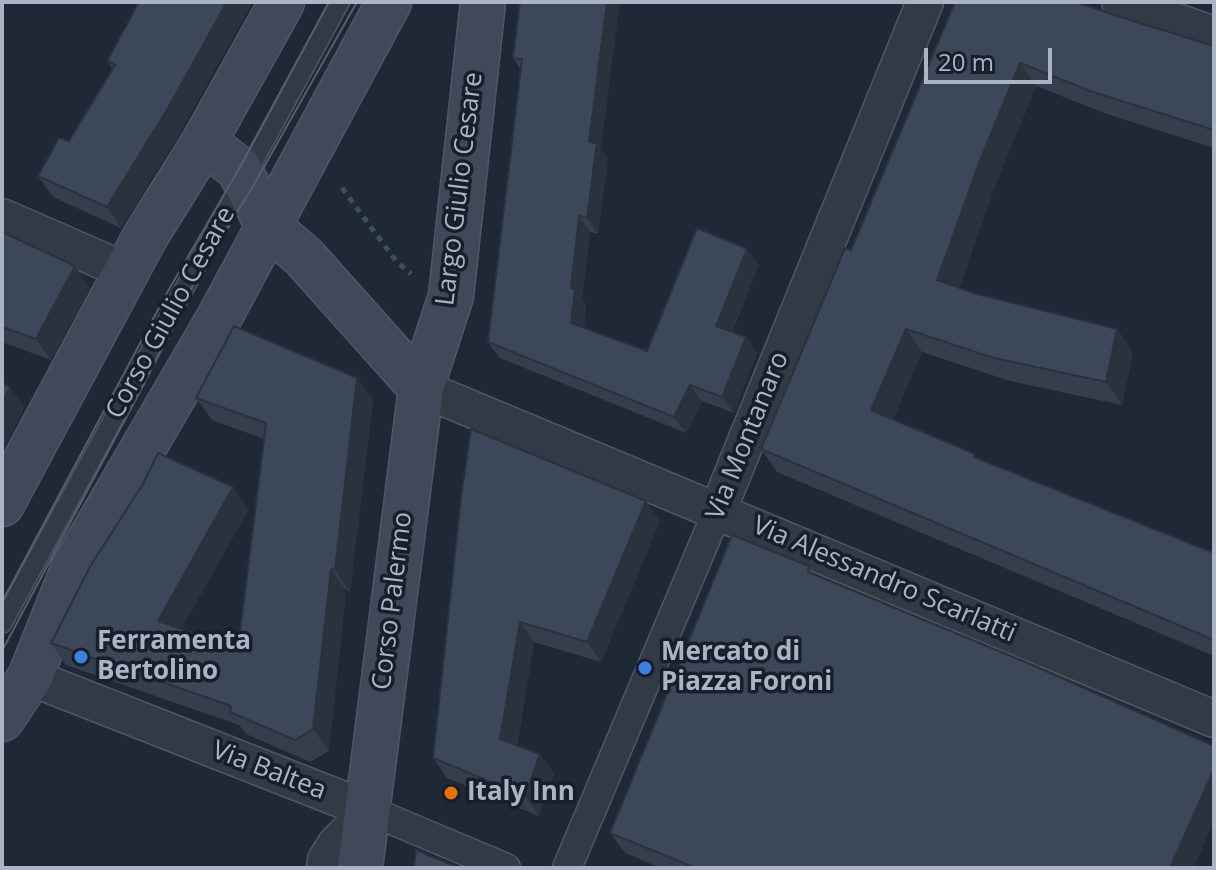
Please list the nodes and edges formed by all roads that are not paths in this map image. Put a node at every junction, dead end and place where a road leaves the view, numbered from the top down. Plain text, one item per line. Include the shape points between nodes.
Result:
1 (282, 2) edge
2 (340, 2) edge
3 (389, 2) edge
4 (483, 2) edge
5 (925, 2) edge
6 (1120, 2) edge
7 (1214, 35) edge
8 (204, 142) junction
9 (244, 178) junction
10 (2, 217) edge
11 (268, 226) junction
12 (128, 272) junction
13 (421, 388) junction
14 (2, 504) edge
15 (718, 510) junction
16 (2, 624) edge
17 (30, 677) junction
18 (2, 719) edge
19 (1214, 719) edge
20 (366, 812) junction
21 (325, 868) edge
22 (360, 868) edge
23 (506, 868) edge
24 (567, 868) edge

1 - 8 main road
2 - 9 lane, Corso Giulio Cesare
3 - 11 main road
4 - 13 main road, Largo Giulio Cesare via 451,296
5 - 15 street, Via Montanaro
6 - 7 street
8 - 9 main road
8 - 12 main road
9 - 11 main road
9 - 16 lane, Corso Giulio Cesare
10 - 12 street
11 - 13 main road via 304,257
11 - 17 main road, Corso Giulio Cesare via 74,567
12 - 14 main road
13 - 15 street, Via Alessandro Scarlatti
13 - 20 main road, Corso Palermo
15 - 19 street, Via Alessandro Scarlatti
15 - 24 street, Via Montanaro
17 - 18 main road, Corso Giulio Cesare
17 - 20 street, Via Baltea
20 - 21 street via 336,844
20 - 22 main road, Corso Palermo
20 - 23 street, Via Baltea

